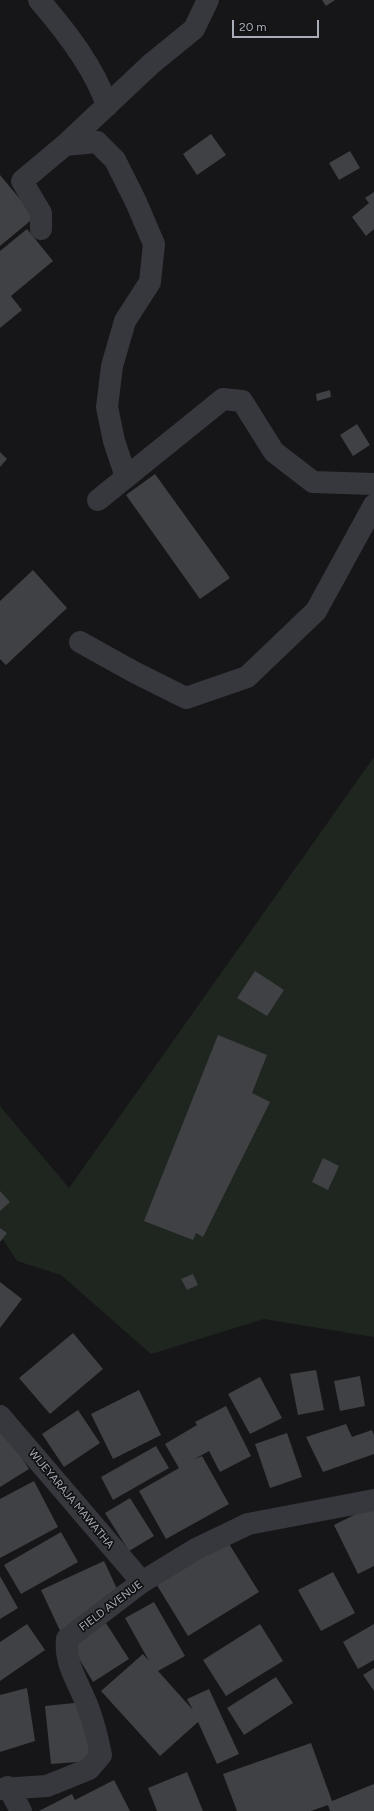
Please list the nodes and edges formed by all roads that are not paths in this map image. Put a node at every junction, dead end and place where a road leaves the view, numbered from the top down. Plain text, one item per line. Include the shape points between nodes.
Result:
1 (39, 0) edge
2 (208, 0) edge
3 (107, 106) junction
4 (65, 145) junction
5 (41, 229) dead end
6 (126, 477) junction
7 (374, 484) edge
8 (98, 500) dead end
9 (374, 505) edge
10 (80, 642) dead end
11 (0, 1416) edge
12 (374, 1500) edge
13 (142, 1582) junction
14 (4, 1788) edge
15 (21, 1811) edge

1 - 3 street via 60,24 87,65
2 - 3 street via 194,29
3 - 4 street
4 - 5 street via 22,181 40,213
4 - 6 street via 97,142 115,160 154,244 150,282 125,321 112,366 107,407 114,441
6 - 7 street via 223,399 242,401 274,452 313,482
6 - 8 street
9 - 10 street via 316,611 247,677 186,698
11 - 13 street, WIJEYARAJA MAWATHA
12 - 13 street, FIELD AVENUE via 248,1524 196,1548
13 - 14 street, FIELD AVENUE via 67,1639 70,1666 89,1709 101,1755 89,1769 48,1786
14 - 15 street

